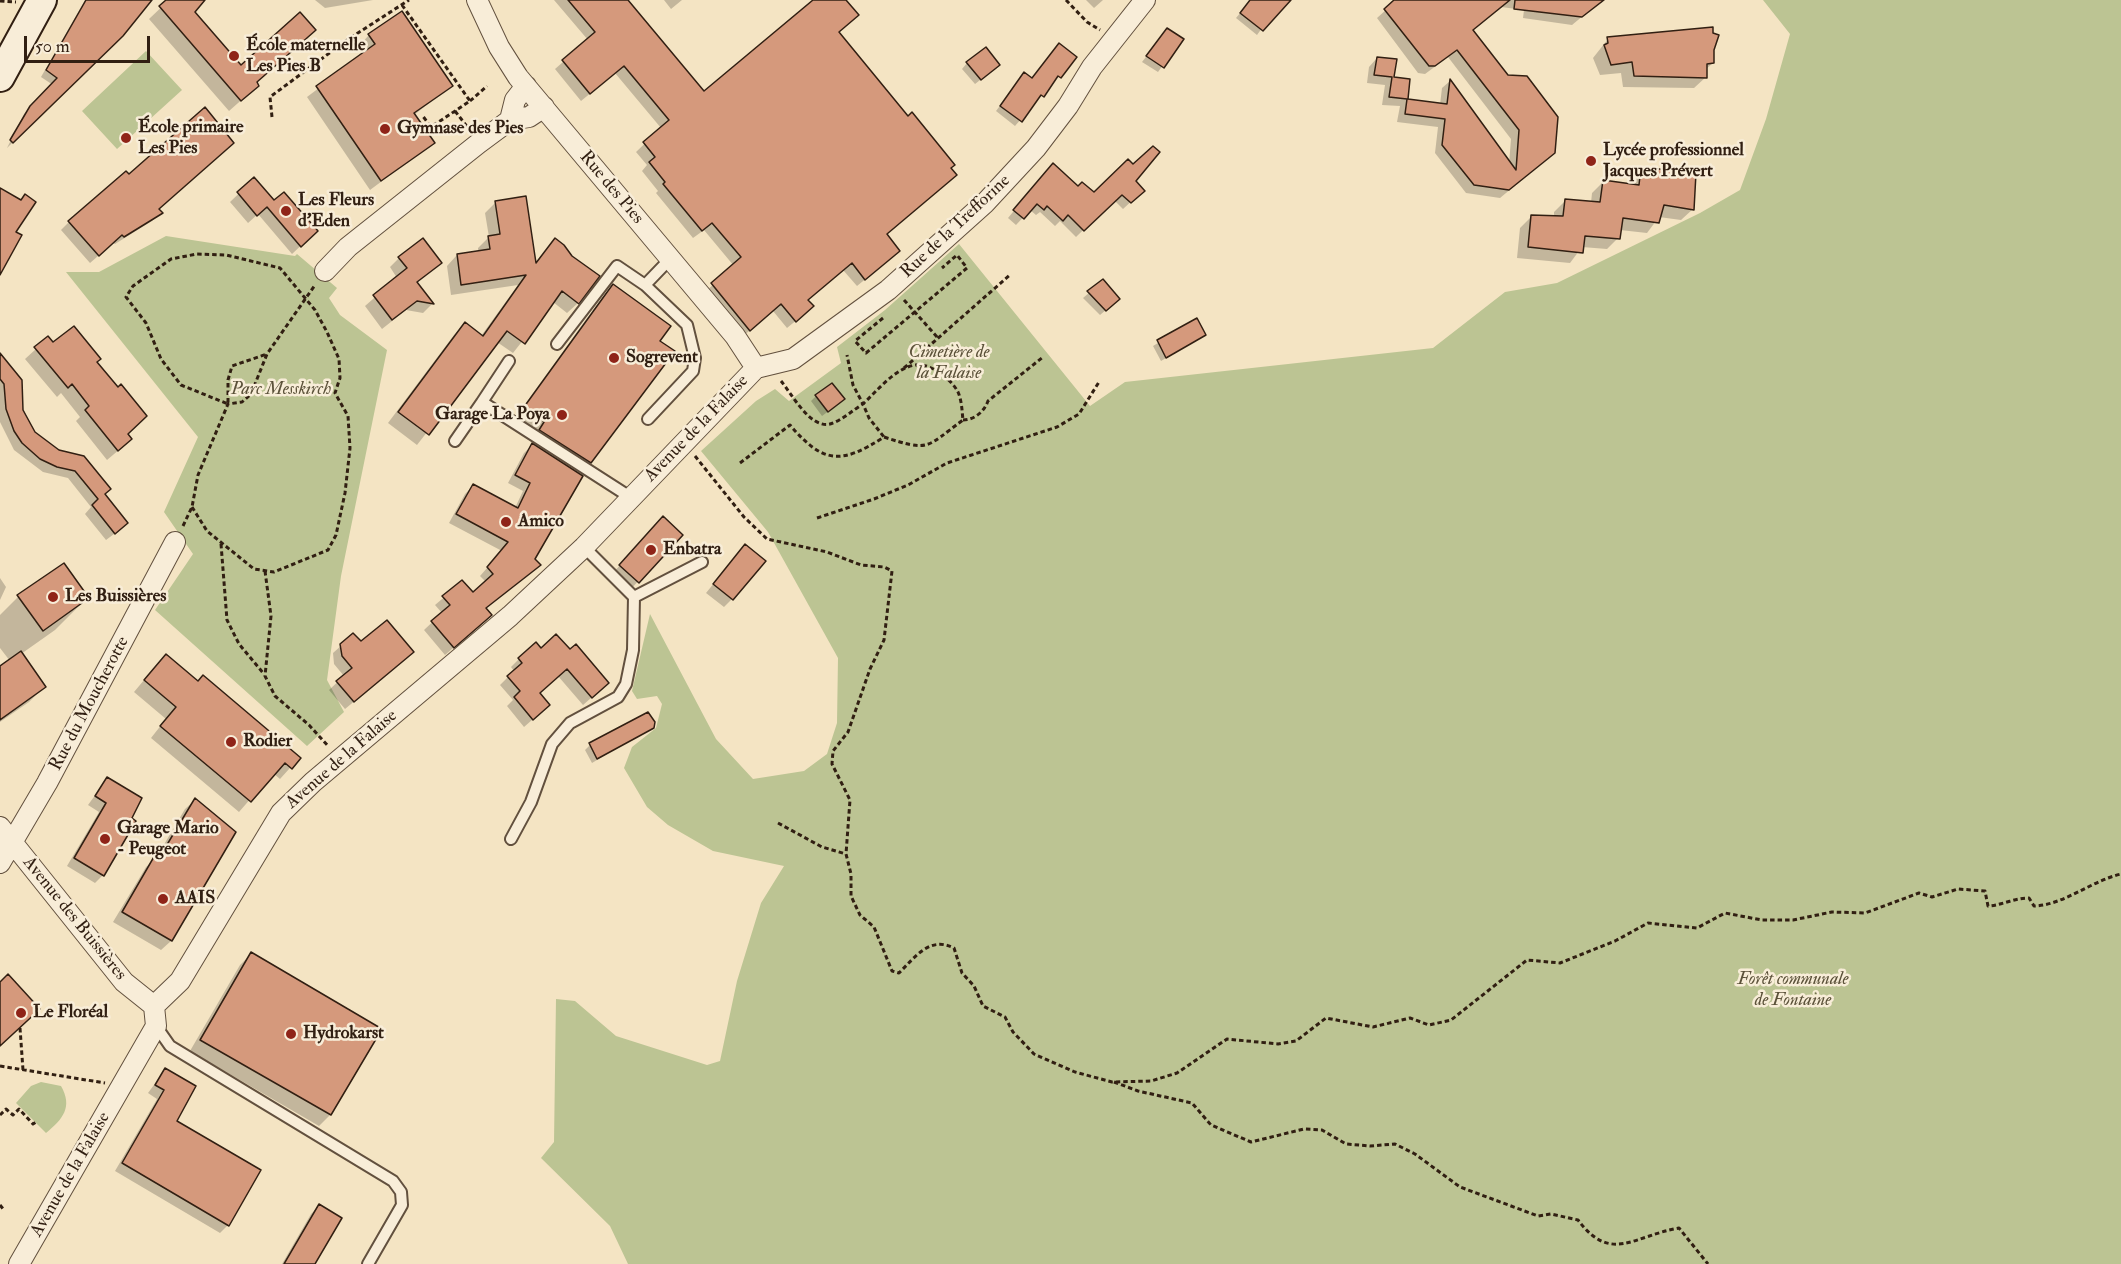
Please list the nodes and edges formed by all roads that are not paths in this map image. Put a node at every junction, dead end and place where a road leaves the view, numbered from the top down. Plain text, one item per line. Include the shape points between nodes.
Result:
1 (477, 0) edge
2 (1145, 0) edge
3 (29, 1) edge
4 (0, 77) edge
5 (526, 86) junction
6 (544, 107) junction
7 (510, 120) junction
8 (670, 259) junction
9 (325, 271) road end
10 (645, 285) junction
11 (557, 344) dead end
12 (509, 361) dead end
13 (756, 368) junction
14 (482, 402) junction
15 (648, 419) dead end
16 (455, 441) dead end
17 (630, 497) junction
18 (175, 542) road end
19 (584, 547) junction
20 (702, 562) dead end
21 (634, 597) junction
22 (0, 827) edge
23 (511, 838) dead end
24 (12, 843) junction
25 (0, 863) edge
26 (154, 1006) junction
27 (156, 1026) junction
28 (19, 1264) edge
29 (368, 1264) edge

1 - 5 street, Rue des Pies via 499,47
2 - 13 street, Rue de la Trefforine via 1036,148 985,203 888,290 793,359
3 - 4 main road
5 - 6 street, Rue des Pies
5 - 7 street via 515,100
6 - 7 street via 529,117
6 - 8 street, Rue des Pies
7 - 9 street via 348,247
8 - 10 lane
8 - 13 street, Rue des Pies via 735,336
10 - 11 lane via 617,266
10 - 15 lane via 687,324 695,358 693,371
12 - 14 lane
13 - 17 street, Avenue de la Falaise
14 - 16 lane
14 - 17 lane
17 - 19 street, Avenue de la Falaise
18 - 24 street, Rue du Moucherotte
19 - 21 lane
19 - 26 street, Avenue de la Falaise via 510,616 281,813 180,981
20 - 21 lane
21 - 23 lane via 633,650 626,684 618,697 570,723 552,744 531,802
22 - 24 street, Avenue des Buissières
24 - 25 street, Rue du Moucherotte
24 - 26 street, Avenue des Buissières via 124,982
26 - 27 street
27 - 28 street, Avenue de la Falaise
27 - 29 lane via 170,1046 393,1181 401,1192 402,1205

